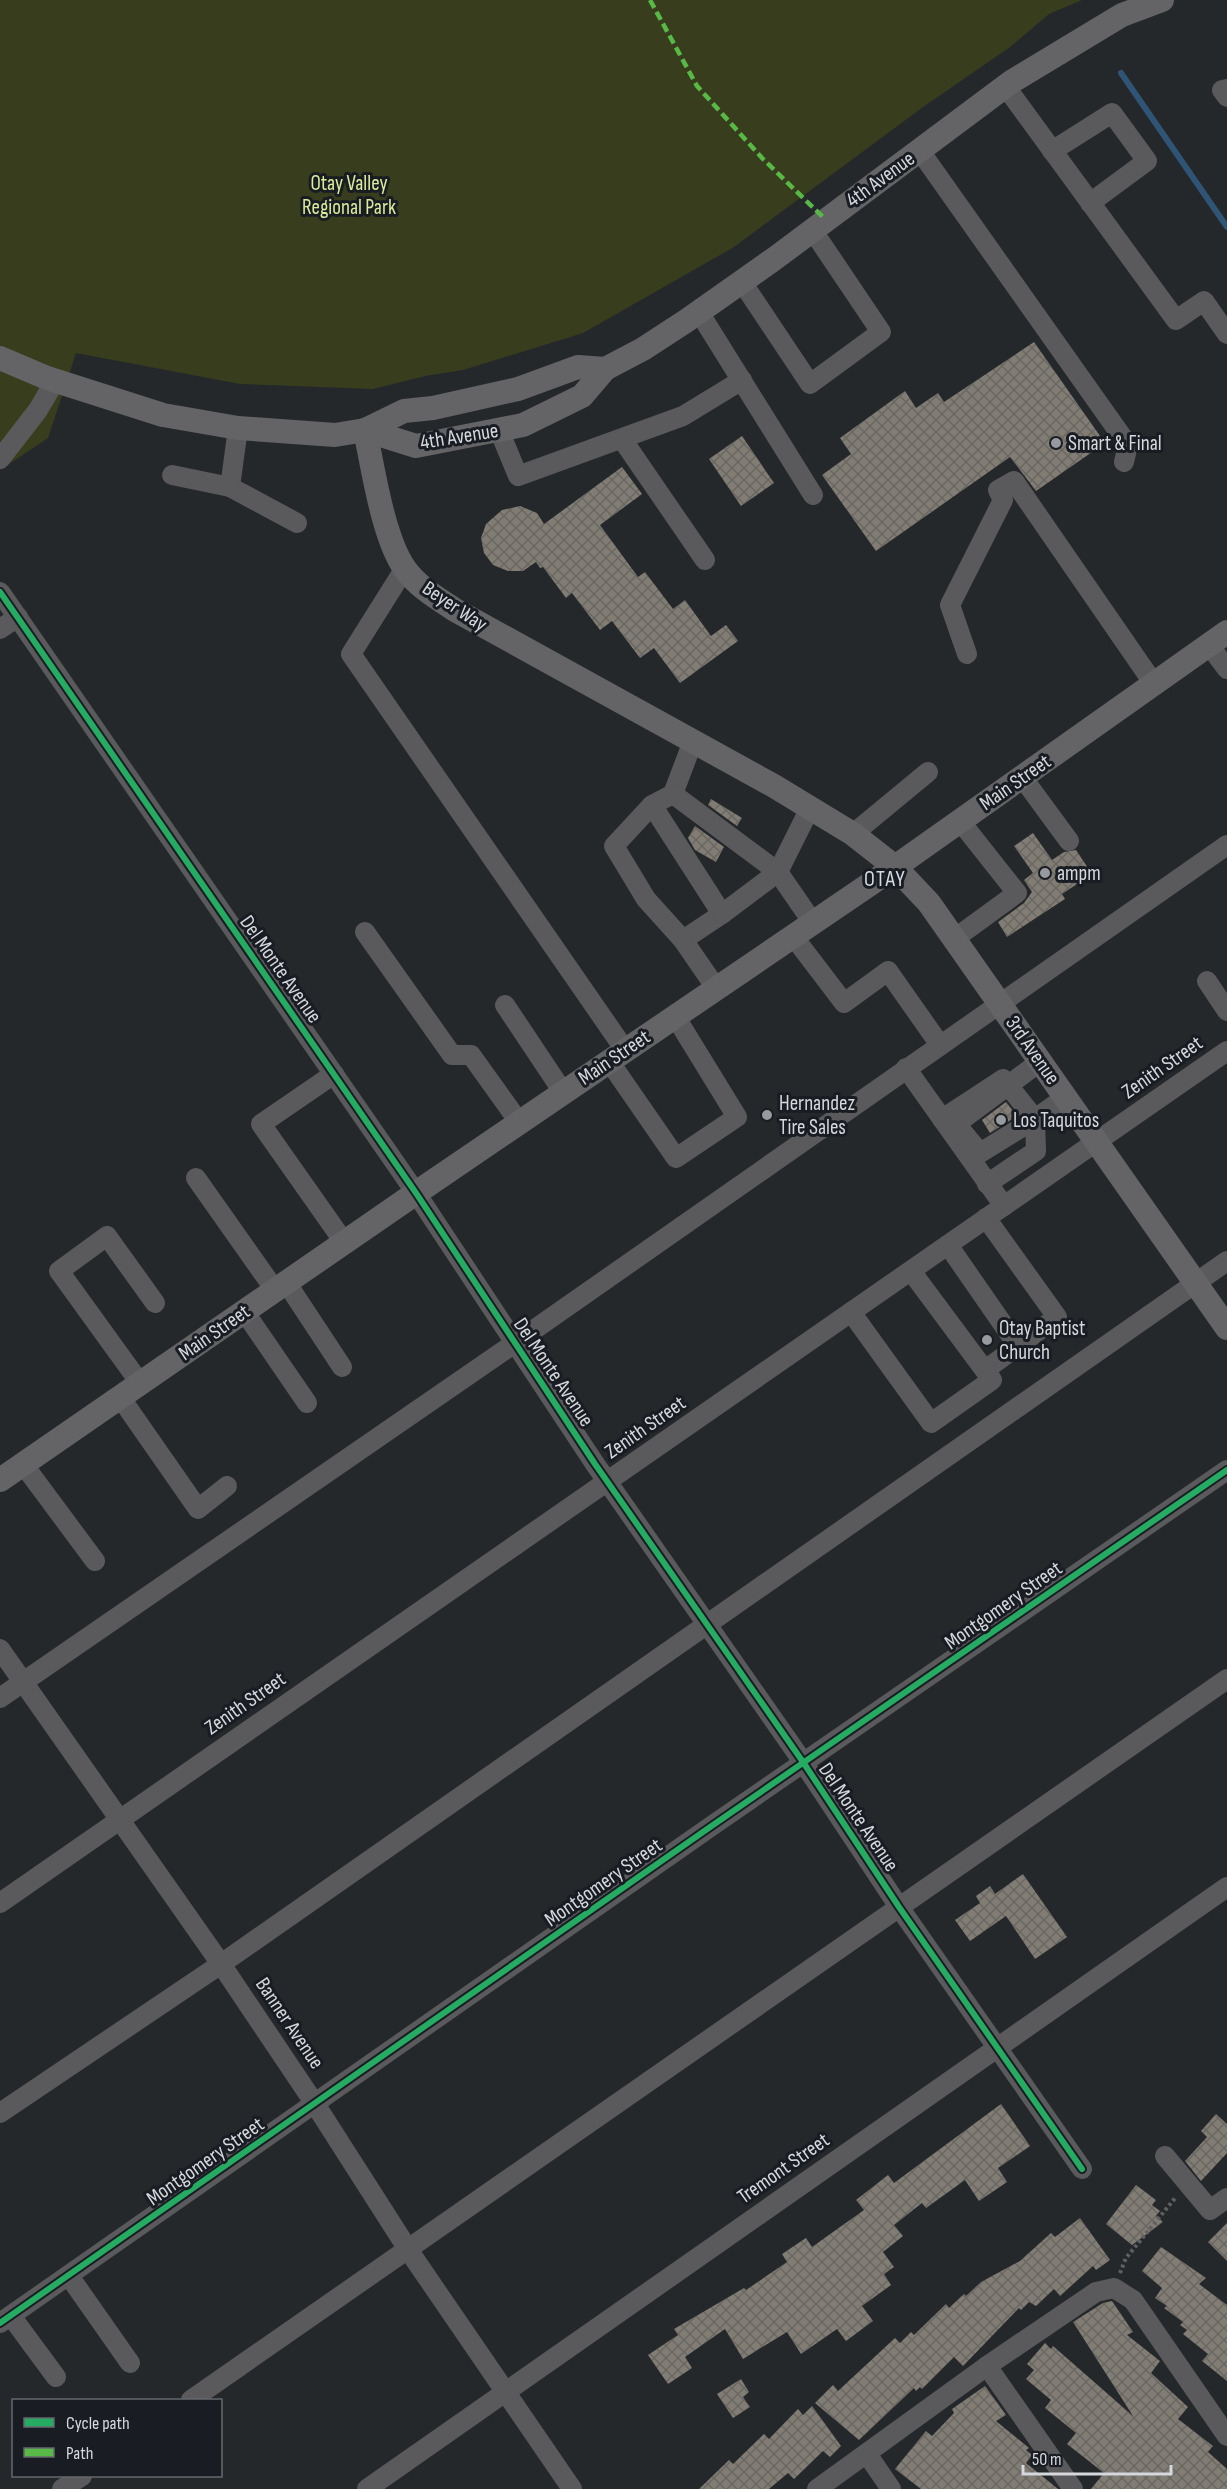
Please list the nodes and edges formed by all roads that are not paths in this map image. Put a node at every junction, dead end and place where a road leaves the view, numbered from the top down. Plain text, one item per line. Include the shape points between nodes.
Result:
1 (1162, 0) edge
2 (1006, 87) junction
3 (1227, 89) edge
4 (1227, 97) edge
5 (920, 151) junction
6 (1053, 151) junction
7 (1090, 203) junction
8 (813, 231) junction
9 (742, 282) junction
10 (699, 312) junction
11 (1227, 334) edge
12 (0, 358) edge
13 (605, 369) junction
14 (742, 380) junction
15 (55, 381) junction
16 (238, 428) junction
17 (365, 430) junction
18 (499, 430) junction
19 (622, 439) junction
20 (0, 459) edge
21 (1124, 462) dead end
22 (172, 475) dead end
23 (231, 487) junction
24 (813, 495) dead end
25 (297, 523) dead end
26 (705, 560) dead end
27 (405, 568) junction
28 (0, 592) edge
29 (18, 617) junction
30 (0, 629) edge
31 (1218, 638) edge
32 (968, 654) dead end
33 (1227, 669) edge
34 (1154, 684) junction
35 (693, 741) junction
36 (928, 772) dead end
37 (1022, 777) junction
38 (672, 794) junction
39 (652, 805) junction
40 (810, 808) junction
41 (960, 821) junction
42 (853, 834) junction
43 (1069, 841) dead end
44 (1227, 845) edge
45 (895, 867) junction
46 (778, 872) junction
47 (722, 914) junction
48 (803, 929) junction
49 (365, 932) dead end
50 (954, 939) junction
51 (683, 940) junction
52 (1207, 981) dead end
53 (716, 988) junction
54 (1000, 1003) junction
55 (505, 1005) dead end
56 (1227, 1011) edge
57 (675, 1016) junction
58 (940, 1045) junction
59 (1227, 1051) edge
60 (617, 1056) junction
61 (1041, 1060) junction
62 (906, 1068) junction
63 (334, 1074) junction
64 (1008, 1085) junction
65 (563, 1092) junction
66 (1066, 1097) junction
67 (942, 1119) junction
68 (1035, 1119) junction
69 (519, 1122) junction
70 (1097, 1141) junction
71 (196, 1178) dead end
72 (987, 1184) junction
73 (416, 1193) junction
74 (1004, 1206) junction
75 (986, 1218) junction
76 (344, 1242) junction
77 (948, 1245) junction
78 (1227, 1261) edge
79 (911, 1270) junction
80 (1195, 1283) junction
81 (281, 1286) junction
82 (155, 1303) dead end
83 (244, 1311) junction
84 (851, 1312) junction
85 (1227, 1328) edge
86 (514, 1343) junction
87 (1018, 1346) junction
88 (342, 1367) dead end
89 (985, 1370) junction
90 (140, 1383) junction
91 (120, 1397) junction
92 (308, 1402) dead end
93 (23, 1464) junction
94 (1227, 1470) edge
95 (0, 1480) edge
96 (608, 1482) junction
97 (227, 1486) dead end
98 (95, 1561) dead end
99 (706, 1623) junction
100 (0, 1649) edge
101 (1227, 1679) edge
102 (24, 1682) junction
103 (0, 1698) edge
104 (803, 1762) junction
105 (118, 1820) junction
106 (1227, 1887) edge
107 (0, 1903) edge
108 (899, 1907) junction
109 (221, 1964) junction
110 (997, 2047) junction
111 (315, 2104) junction
112 (0, 2113) edge
113 (1165, 2156) dead end
114 (1082, 2169) dead end
115 (1227, 2199) edge
116 (409, 2251) junction
117 (69, 2276) junction
118 (6, 2320) edge
119 (130, 2363) dead end
120 (987, 2366) junction
121 (56, 2378) dead end
122 (507, 2392) junction
123 (192, 2399) edge
124 (1227, 2436) edge
125 (867, 2454) junction
126 (79, 2477) edge
127 (62, 2489) edge
128 (367, 2489) edge
129 (572, 2489) edge
130 (817, 2489) edge
131 (891, 2489) edge
132 (1073, 2489) edge

1 - 2 main road, 4th Avenue via 1122,15
2 - 5 main road, 4th Avenue
2 - 6 street
3 - 4 street via 1222,90
5 - 8 main road, 4th Avenue
5 - 21 street via 1128,445
6 - 7 street
6 - 7 street via 1112,113 1147,161
7 - 11 street via 1176,320 1204,301
8 - 9 main road, 4th Avenue
8 - 9 street via 881,332 810,384
9 - 10 main road, 4th Avenue
10 - 13 main road, 4th Avenue
10 - 14 street
12 - 15 main road
13 - 17 main road, 4th Avenue via 578,367 518,389 404,411
13 - 18 main road, 4th Avenue via 582,396 523,425
14 - 19 street via 683,416
14 - 24 street
15 - 16 main road via 164,415
15 - 20 street
16 - 17 main road via 334,435
16 - 23 street
17 - 18 main road, 4th Avenue via 416,446
17 - 27 main road, Beyer Way via 389,534
18 - 19 street via 518,476
19 - 26 street
22 - 23 street
23 - 25 street
27 - 35 main road, Beyer Way via 426,591 455,610
27 - 60 street via 351,654
28 - 29 street, Del Monte Avenue
29 - 30 street
29 - 63 street, Del Monte Avenue
31 - 33 street
31 - 34 main road, Main Street
32 - 34 street via 950,605 1003,500 998,490 1014,481
34 - 37 main road, Main Street
35 - 38 street
35 - 40 main road, Beyer Way
36 - 42 street
37 - 41 main road, Main Street
37 - 43 street
38 - 39 street
38 - 46 street
39 - 47 street
39 - 51 street via 614,846 646,899
40 - 42 main road, Beyer Way
40 - 46 street
41 - 45 main road, Main Street
41 - 50 street via 1017,893
42 - 45 main road, Beyer Way
44 - 54 street
45 - 48 main road, Main Street
45 - 50 main road, 3rd Avenue
46 - 47 street
46 - 48 street
47 - 51 street
48 - 53 main road, Main Street
48 - 58 street via 844,1003 888,971
49 - 69 street via 452,1055 471,1056
50 - 54 main road, 3rd Avenue
51 - 53 street
52 - 56 street
53 - 57 main road, Main Street
54 - 58 street
54 - 61 main road, 3rd Avenue
55 - 65 street
57 - 60 main road, Main Street
57 - 60 street via 737,1117 676,1158
58 - 62 street
59 - 70 street, Zenith Street
60 - 65 main road, Main Street
61 - 64 street
61 - 66 main road, 3rd Avenue
62 - 67 street
62 - 86 street
63 - 73 street, Del Monte Avenue
63 - 76 street via 261,1124
64 - 67 street via 1003,1079
64 - 68 street
64 - 68 street via 956,1125 980,1153
65 - 69 main road, Main Street
66 - 68 street
66 - 70 main road, 3rd Avenue
67 - 72 street
68 - 72 street via 1036,1151
69 - 73 main road, Main Street
70 - 74 street, Zenith Street
70 - 80 main road, 3rd Avenue
71 - 81 street
72 - 74 street
73 - 76 main road, Main Street
73 - 86 street, Del Monte Avenue
74 - 75 street, Zenith Street
75 - 77 street, Zenith Street
75 - 87 street via 1058,1317
76 - 81 main road, Main Street
77 - 79 street, Zenith Street
77 - 87 street
78 - 80 street
79 - 84 street, Zenith Street
79 - 89 street
80 - 85 main road, 3rd Avenue
80 - 99 street
81 - 83 main road, Main Street
81 - 88 street
82 - 90 street via 107,1236 59,1271
83 - 90 main road, Main Street
83 - 92 street
84 - 89 street via 931,1423 992,1380
84 - 96 street, Zenith Street
86 - 96 street, Del Monte Avenue
86 - 102 street
87 - 89 street
90 - 91 main road, Main Street
91 - 93 main road, Main Street
91 - 97 street via 198,1509
93 - 95 main road, Main Street
93 - 98 street
94 - 104 street, Montgomery Street
96 - 99 street, Del Monte Avenue
96 - 105 street, Zenith Street
99 - 104 street, Del Monte Avenue
99 - 109 street
100 - 102 street, Banner Avenue
101 - 108 street
102 - 103 street
102 - 105 street, Banner Avenue
104 - 108 street, Del Monte Avenue
104 - 111 street, Montgomery Street
105 - 107 street, Zenith Street
105 - 109 street, Banner Avenue
106 - 110 street, Tremont Street
108 - 110 street, Del Monte Avenue
108 - 116 street
109 - 111 street, Banner Avenue
109 - 112 street
110 - 114 street, Del Monte Avenue
110 - 122 street, Tremont Street
111 - 116 street, Banner Avenue
111 - 117 street, Montgomery Street
113 - 115 street via 1210,2210
116 - 122 street, Banner Avenue
116 - 123 street
117 - 118 street, Montgomery Street
117 - 119 street
118 - 121 street
120 - 124 street via 1096,2292 1114,2288 1133,2300
120 - 125 street
120 - 132 street
122 - 128 street, Tremont Street
122 - 129 street, Banner Avenue
125 - 130 street
125 - 131 street
126 - 127 street

